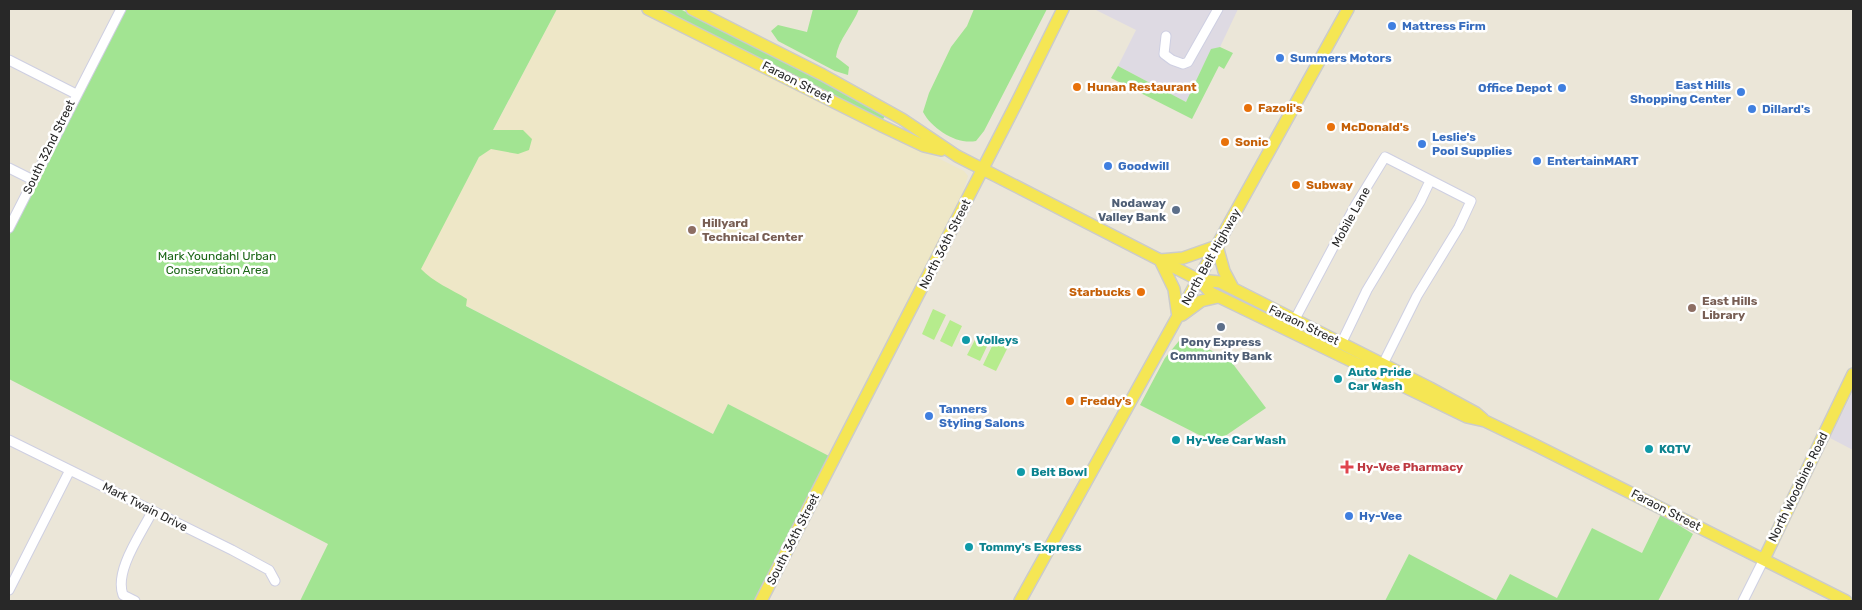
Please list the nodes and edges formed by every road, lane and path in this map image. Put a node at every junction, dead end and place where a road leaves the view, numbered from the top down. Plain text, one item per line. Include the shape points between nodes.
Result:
1 (121, 9) edge
2 (648, 9) edge
3 (692, 9) edge
4 (1063, 9) edge
5 (1218, 9) edge
6 (1348, 9) edge
7 (1166, 36) dead end
8 (9, 60) edge
9 (76, 94) junction
10 (947, 151) junction
11 (9, 168) edge
12 (983, 169) junction
13 (33, 180) junction
14 (1430, 181) junction
15 (9, 228) edge
16 (1218, 246) junction
17 (1160, 260) junction
18 (1199, 280) junction
19 (1234, 290) junction
20 (1218, 296) junction
21 (1178, 317) junction
22 (1294, 321) junction
23 (1341, 344) junction
24 (1383, 364) junction
25 (1853, 374) edge
26 (1485, 421) junction
27 (9, 440) edge
28 (70, 470) junction
29 (825, 478) joint
30 (152, 512) junction
31 (1764, 559) junction
32 (275, 581) dead end
33 (9, 590) edge
34 (135, 601) edge
35 (761, 601) edge
36 (1020, 601) edge
37 (1743, 601) edge
38 (1846, 601) edge

1 - 9 street, South 32nd Street
2 - 10 main road, Faraon Street via 890,130 924,146
3 - 10 main road, Faraon Street via 823,75 902,119
4 - 12 main road, North 36th Street
5 - 7 street via 1188,62 1183,64 1164,54
6 - 16 main road, North Belt Highway
8 - 9 street
9 - 13 street, South 32nd Street
10 - 12 main road, Faraon Street
11 - 13 street
12 - 17 main road, Faraon Street
12 - 29 main road, North 36th Street
13 - 15 street, South 32nd Street
14 - 22 street, Mobile Lane via 1385,157
14 - 23 street via 1367,290
14 - 24 street, Mobile Lane via 1471,201
16 - 17 main road via 1183,258
16 - 18 main road, North Belt Highway
16 - 19 main road via 1224,271
17 - 18 main road, Faraon Street
17 - 21 main road via 1174,290
18 - 19 main road, Faraon Street via 1220,282
18 - 20 main road, Faraon Street
18 - 21 main road, North Belt Highway
19 - 22 main road, Faraon Street
20 - 21 main road via 1201,301
20 - 26 main road, Faraon Street via 1467,417
21 - 36 main road, North Belt Highway
22 - 23 main road, Faraon Street
23 - 24 main road, Faraon Street
24 - 26 main road, Faraon Street via 1476,413
25 - 31 main road, North Woodbine Road
26 - 31 main road, Faraon Street
27 - 28 street, Mark Twain Drive
28 - 30 street, Mark Twain Drive
28 - 33 street
29 - 35 main road, South 36th Street
30 - 32 street, Mark Twain Drive via 269,570
30 - 34 street via 121,573 119,586 123,595
31 - 37 street, North Woodbine Road
31 - 38 main road, Faraon Street

